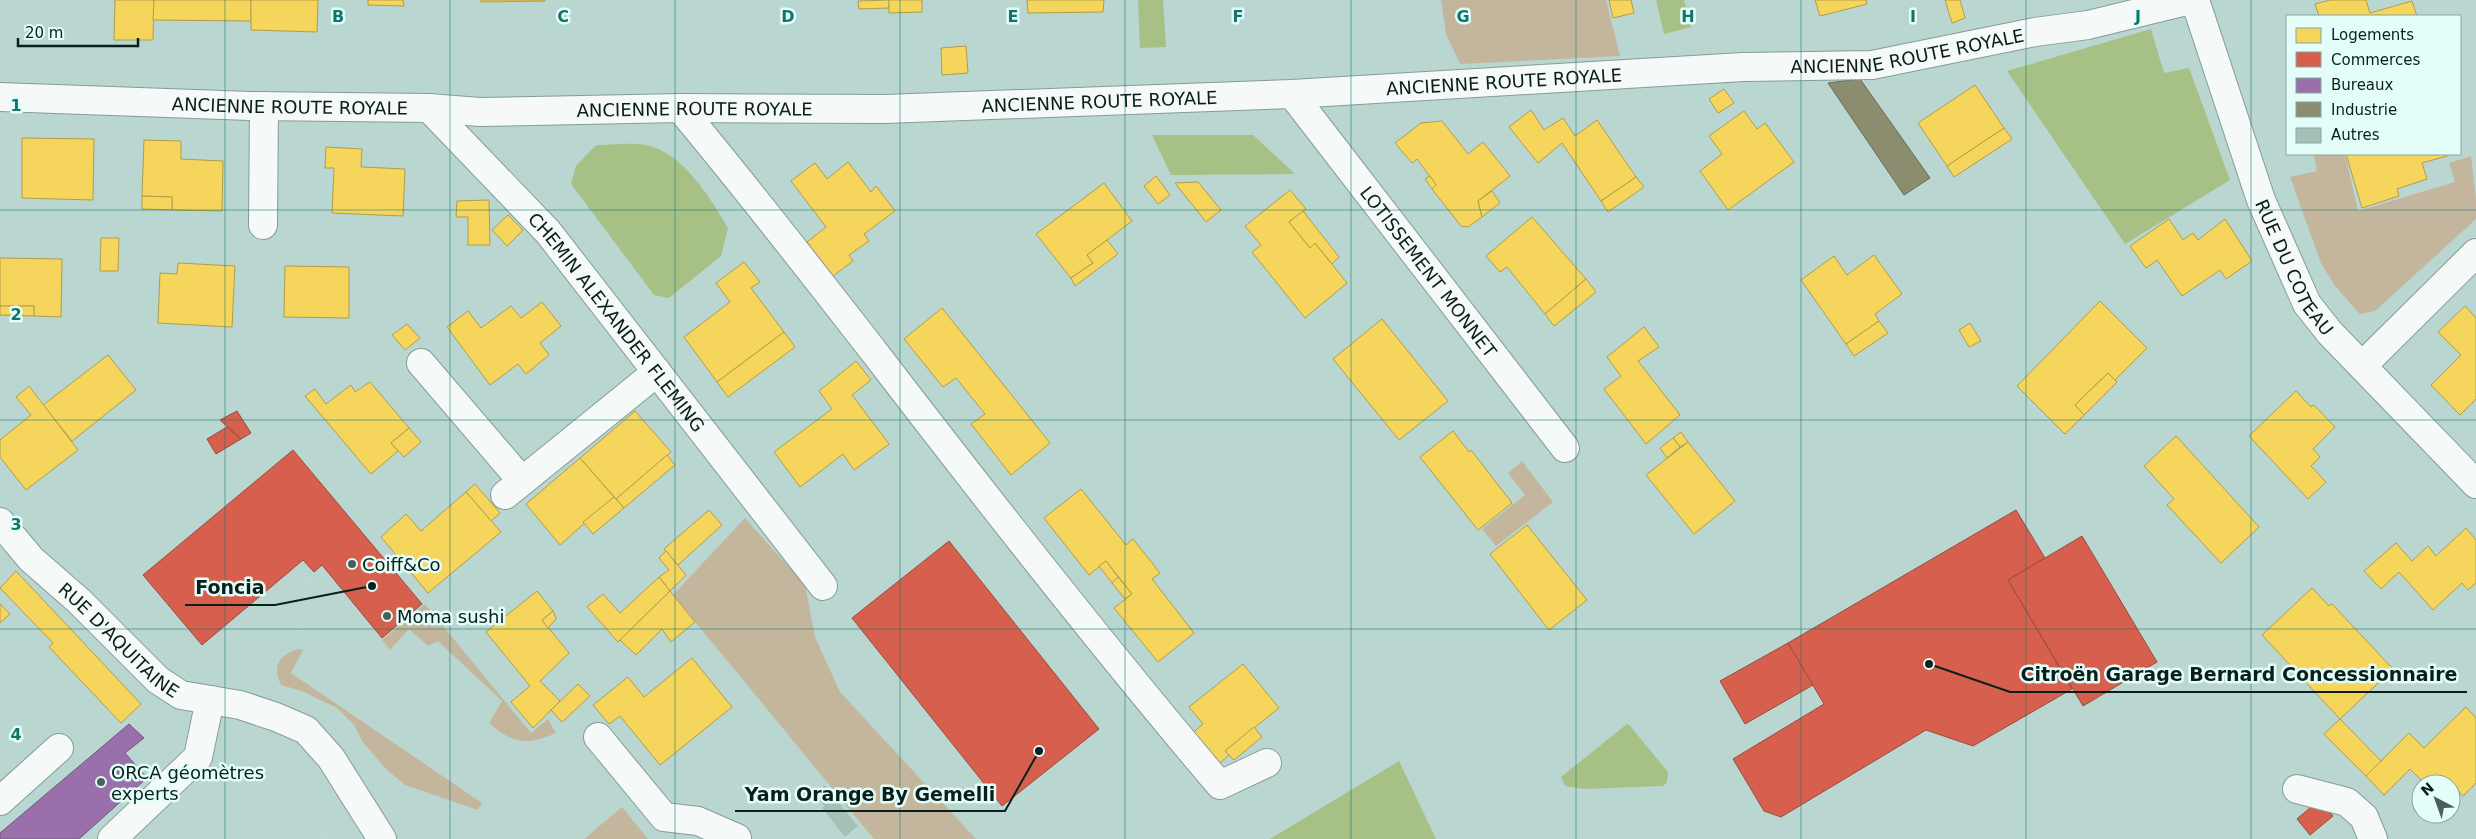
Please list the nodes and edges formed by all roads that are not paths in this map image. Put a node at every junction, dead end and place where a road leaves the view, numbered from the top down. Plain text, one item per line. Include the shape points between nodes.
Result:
1 (2191, 0) edge
2 (2195, 0) edge
3 (1292, 94) junction
4 (0, 98) edge
5 (264, 106) junction
6 (429, 108) junction
7 (680, 108) junction
8 (263, 225) dead end
9 (2476, 253) edge
10 (421, 363) dead end
11 (2362, 366) junction
12 (657, 372) junction
13 (1565, 448) dead end
14 (2476, 484) edge
15 (0, 522) edge
16 (823, 586) dead end
17 (210, 700) junction
18 (598, 737) dead end
19 (59, 748) dead end
20 (1268, 763) dead end
21 (2297, 789) dead end
22 (0, 802) edge
23 (737, 838) edge
24 (112, 839) edge
25 (382, 839) edge
26 (2373, 839) edge

1 - 3 street, ANCIENNE ROUTE ROYALE via 2088,25 2035,32 1872,65 1743,67
2 - 11 street, RUE DU COTEAU via 2261,200 2307,304
3 - 7 street, ANCIENNE ROUTE ROYALE via 885,110
3 - 13 street, LOTISSEMENT MONNET
4 - 5 street, ANCIENNE ROUTE ROYALE
5 - 6 street, ANCIENNE ROUTE ROYALE
5 - 8 street
6 - 7 street, ANCIENNE ROUTE ROYALE via 480,112
6 - 12 street, CHEMIN ALEXANDER FLEMING via 548,232
7 - 20 street via 743,183 1169,726 1220,785
9 - 11 street
10 - 12 street via 514,488
11 - 14 street, RUE DU COTEAU
12 - 16 street, CHEMIN ALEXANDER FLEMING
15 - 17 street, RUE D'AQUITAINE via 31,559 79,601 158,680 181,695
17 - 24 street via 198,757
17 - 25 street, RUE D'AQUITAINE via 276,717 306,730 331,758
18 - 23 street via 664,817 698,820
19 - 22 street
21 - 26 street via 2347,802 2364,817

